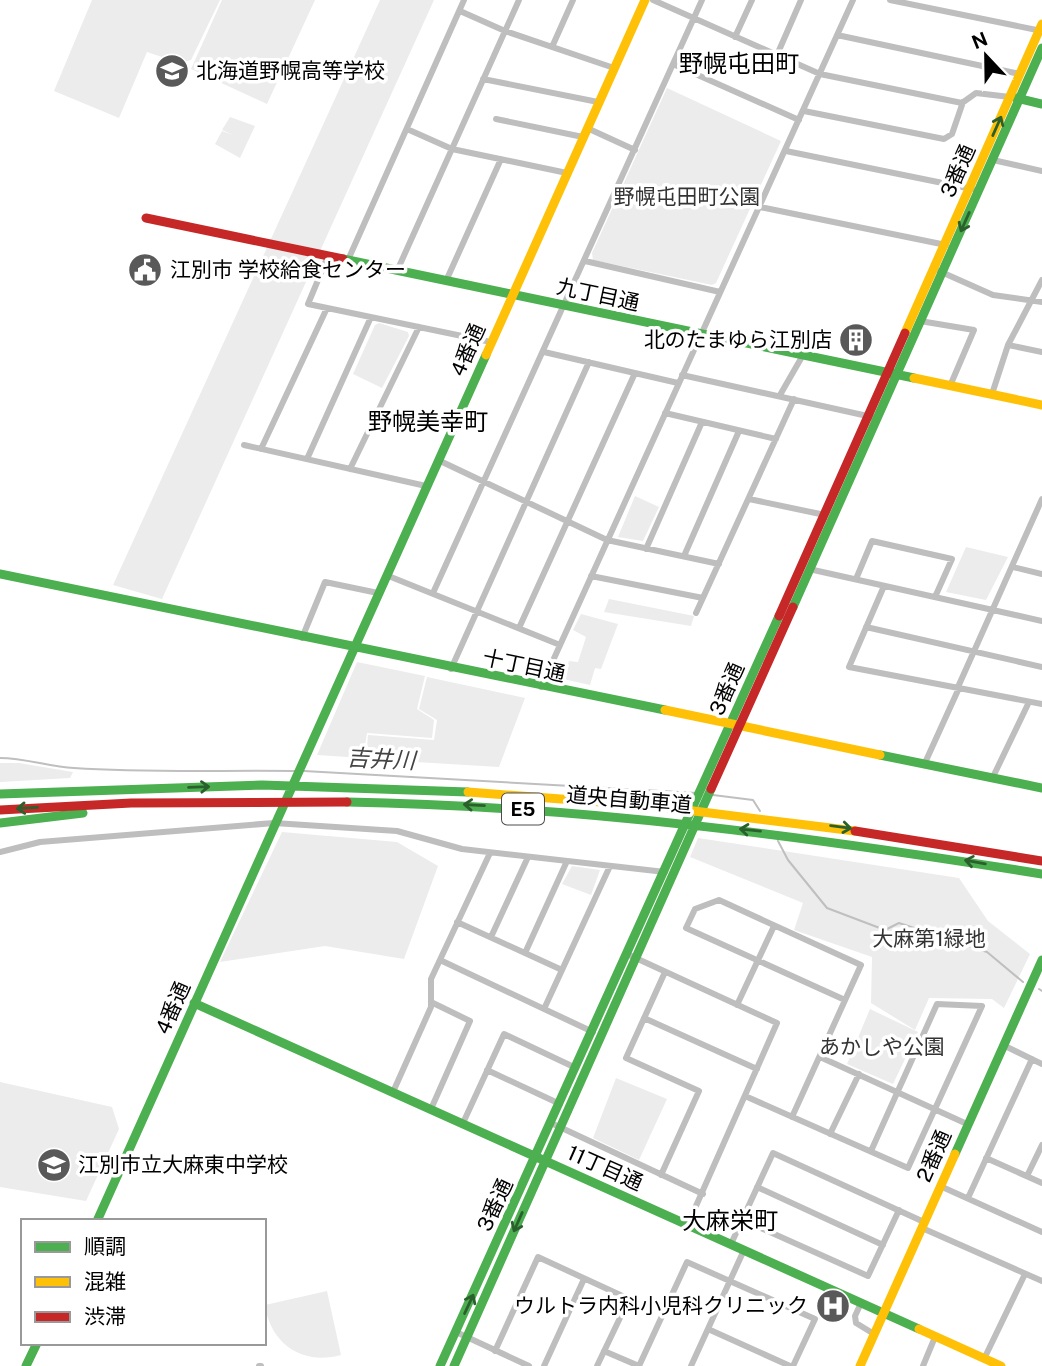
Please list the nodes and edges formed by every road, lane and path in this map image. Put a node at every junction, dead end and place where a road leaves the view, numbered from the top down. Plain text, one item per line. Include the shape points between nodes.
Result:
1 (464, 0) edge
2 (519, 0) edge
3 (573, 0) edge
4 (645, 0) edge
5 (653, 0) edge
6 (702, 0) edge
7 (752, 0) edge
8 (801, 0) edge
9 (853, 0) edge
10 (890, 0) edge
11 (460, 11) junction
12 (693, 19) junction
13 (1041, 28) edge
14 (505, 31) junction
15 (838, 35) junction
16 (735, 37) junction
17 (552, 47) junction
18 (1041, 52) edge
19 (777, 55) junction
20 (673, 64) junction
21 (614, 68) junction
22 (820, 74) junction
23 (1025, 76) junction
24 (483, 79) junction
25 (1016, 98) junction
26 (598, 102) junction
27 (963, 102) junction
28 (1042, 104) edge
29 (804, 111) junction
30 (496, 119) dead end
31 (799, 120) junction
32 (407, 130) junction
33 (585, 133) junction
34 (452, 149) junction
35 (635, 150) junction
36 (786, 151) junction
37 (501, 159) junction
38 (993, 160) junction
39 (1042, 171) edge
40 (566, 173) junction
41 (974, 190) junction
42 (760, 207) junction
43 (146, 218) dead end
44 (949, 246) junction
45 (328, 256) junction
46 (348, 260) junction
47 (585, 261) junction
48 (397, 271) junction
49 (938, 271) junction
50 (1042, 280) edge
51 (446, 281) junction
52 (720, 292) junction
53 (512, 295) junction
54 (1033, 300) junction
55 (1042, 302) edge
56 (565, 306) junction
57 (327, 308) junction
58 (371, 317) junction
59 (916, 321) junction
60 (419, 327) junction
61 (701, 334) junction
62 (491, 342) junction
63 (1008, 345) junction
64 (544, 352) junction
65 (1042, 352) edge
66 (803, 355) junction
67 (589, 362) junction
68 (635, 373) junction
69 (892, 374) junction
70 (682, 375) junction
71 (678, 383) junction
72 (950, 386) junction
73 (992, 394) junction
74 (780, 395) junction
75 (794, 400) junction
76 (1042, 405) edge
77 (665, 413) junction
78 (873, 417) junction
79 (702, 422) junction
80 (739, 431) junction
81 (776, 439) junction
82 (244, 445) dead end
83 (261, 449) junction
84 (307, 459) junction
85 (438, 460) junction
86 (350, 469) junction
87 (484, 482) junction
88 (426, 486) junction
89 (748, 499) junction
90 (1042, 499) edge
91 (525, 502) junction
92 (828, 516) junction
93 (567, 521) junction
94 (1032, 526) junction
95 (1042, 528) edge
96 (607, 540) junction
97 (646, 549) junction
98 (684, 556) junction
99 (719, 564) junction
100 (1013, 567) junction
101 (810, 569) junction
102 (0, 574) edge
103 (1042, 574) edge
104 (386, 575) junction
105 (591, 576) junction
106 (856, 579) junction
107 (884, 586) junction
108 (378, 593) junction
109 (433, 593) junction
110 (935, 597) junction
111 (703, 598) junction
112 (993, 610) junction
113 (477, 611) junction
114 (696, 613) dead end
115 (1042, 621) edge
116 (866, 627) junction
117 (519, 628) junction
118 (302, 638) junction
119 (560, 645) junction
120 (353, 649) junction
121 (974, 650) junction
122 (1042, 667) edge
123 (451, 668) junction
124 (541, 687) junction
125 (958, 687) junction
126 (1030, 702) junction
127 (1042, 704) edge
128 (735, 726) junction
129 (925, 765) junction
130 (992, 779) junction
131 (1041, 785) edge
132 (1, 794) edge
133 (230, 799) junction
134 (0, 810) edge
135 (0, 823) edge
136 (274, 823) junction
137 (0, 852) edge
138 (490, 853) junction
139 (528, 857) junction
140 (1042, 860) edge
141 (567, 861) junction
142 (610, 866) junction
143 (669, 872) junction
144 (1042, 874) edge
145 (457, 922) junction
146 (774, 926) junction
147 (491, 937) junction
148 (525, 953) junction
149 (631, 956) junction
150 (440, 960) junction
151 (758, 960) junction
152 (1042, 960) edge
153 (562, 970) junction
154 (665, 972) junction
155 (845, 1000) junction
156 (431, 1002) junction
157 (194, 1003) junction
158 (737, 1005) junction
159 (544, 1009) junction
160 (644, 1018) junction
161 (596, 1034) junction
162 (1003, 1045) junction
163 (820, 1057) junction
164 (1032, 1059) junction
165 (1042, 1064) edge
166 (576, 1068) junction
167 (757, 1069) junction
168 (487, 1070) junction
169 (859, 1074) junction
170 (898, 1091) junction
171 (393, 1092) junction
172 (745, 1096) junction
173 (560, 1104) junction
174 (935, 1108) junction
175 (431, 1109) junction
176 (792, 1117) junction
177 (463, 1123) junction
178 (967, 1124) junction
179 (556, 1125) junction
180 (830, 1133) junction
181 (1042, 1145) edge
182 (871, 1151) junction
183 (541, 1158) junction
184 (986, 1158) junction
185 (661, 1175) junction
186 (1027, 1176) junction
187 (1042, 1183) edge
188 (940, 1186) junction
189 (757, 1187) junction
190 (702, 1194) junction
191 (968, 1198) junction
192 (899, 1210) junction
193 (98, 1219) edge
194 (743, 1220) junction
195 (688, 1224) junction
196 (923, 1225) junction
197 (1042, 1232) edge
198 (731, 1244) junction
199 (883, 1244) junction
200 (744, 1250) junction
201 (1025, 1274) junction
202 (584, 1279) junction
203 (730, 1280) junction
204 (1042, 1282) edge
205 (861, 1303) junction
206 (883, 1314) junction
207 (708, 1329) junction
208 (456, 1332) junction
209 (874, 1334) junction
210 (466, 1337) junction
211 (935, 1337) junction
212 (36, 1345) edge
213 (495, 1350) junction
214 (604, 1350) junction
215 (987, 1362) edge
216 (26, 1366) edge
217 (440, 1366) edge
218 (454, 1366) edge
219 (529, 1366) edge
220 (544, 1366) edge
221 (597, 1366) edge
222 (639, 1366) edge
223 (691, 1366) edge
224 (791, 1366) edge
225 (860, 1366) edge
226 (923, 1366) edge
227 (1001, 1366) edge

1 - 11 street
2 - 14 street
3 - 17 street
4 - 21 main road, 4番通
5 - 12 street
6 - 12 street
7 - 16 street
8 - 19 street
9 - 15 street
10 - 13 street
11 - 14 street
11 - 32 street
12 - 16 street
12 - 20 street
13 - 23 main road, 3番通
14 - 17 street
14 - 24 street
15 - 22 street
15 - 23 street
16 - 19 street
17 - 21 street
18 - 23 main road, 3番通
19 - 22 street
20 - 31 street
20 - 35 street
21 - 26 main road, 4番通
22 - 27 street
22 - 29 street
23 - 25 main road, 3番通
24 - 26 street
24 - 34 street
25 - 27 street via 976,93
25 - 28 main road
25 - 38 main road, 3番通
41 -> 25 main road, 3番通
26 - 33 main road, 4番通
27 - 29 street via 952,134 944,139
29 - 31 street
30 - 33 street
31 - 36 street
32 - 34 street
32 - 46 street
33 - 35 street
33 - 40 main road, 4番通
34 - 37 street
34 - 48 street
35 - 47 street
36 - 41 street
36 - 42 street
37 - 40 street
37 - 51 street
38 - 39 street
38 - 41 main road, 3番通
40 - 53 main road, 4番通
41 - 44 main road, 3番通
42 - 44 street
42 - 52 street
43 - 45 main road, 九丁目通
44 - 49 main road, 3番通
45 - 46 main road, 九丁目通
45 - 57 street via 308,304
46 - 48 main road, 九丁目通
47 - 52 street
47 - 56 street
48 - 51 main road, 九丁目通
49 - 54 street via 993,295
49 - 59 main road, 3番通
50 - 54 street
51 - 53 main road, 九丁目通
52 - 61 street
53 - 56 main road, 九丁目通
53 - 62 main road, 4番通
54 - 55 street
54 - 63 street
56 - 61 main road, 九丁目通
56 - 64 street
57 - 58 street
57 - 83 street
58 - 60 street
58 - 84 street
59 - 69 main road, 3番通
59 - 72 street via 974,330
60 - 62 street
60 - 86 street
61 - 66 main road, 九丁目通
61 - 70 street
62 - 85 main road, 4番通
63 - 65 street
63 - 73 street
64 - 67 street
64 - 87 street
66 - 69 main road, 九丁目通
66 - 74 street
67 - 68 street
67 - 91 street
68 - 71 street
68 - 93 street
69 - 72 main road, 九丁目通
69 - 78 main road, 3番通
70 - 71 street
70 - 74 street
71 - 77 street
72 - 73 main road, 九丁目通
73 - 76 main road, 九丁目通
74 - 75 street
75 - 78 street
75 - 81 street
77 - 79 street
77 - 96 street
78 - 92 main road, 3番通
79 - 80 street
79 - 97 street
80 - 81 street
80 - 98 street
81 - 89 street
82 - 83 street
83 - 84 street
84 - 86 street
85 - 87 street
85 - 88 main road, 4番通
86 - 88 street
87 - 91 street
87 - 109 street
88 - 104 main road, 4番通
89 - 92 street
89 - 99 street
90 - 94 street
91 - 93 street
91 - 113 street
92 - 101 main road, 3番通
92 - 128 main road, 3番通
93 - 96 street
93 - 117 street
94 - 95 street
94 - 100 street
96 - 97 street
96 - 105 street
97 - 98 street
98 - 99 street
99 - 111 street
100 - 103 street
100 - 112 street
101 - 106 street
101 - 128 main road, 3番通
102 - 118 main road, 十丁目通
104 - 108 main road, 4番通
104 - 109 street
105 - 111 street
105 - 119 street
106 - 107 street
106 - 110 street via 872,541 952,559
107 - 110 street
107 - 116 street
108 - 118 street via 325,582
108 - 120 main road, 4番通
109 - 113 street
110 - 112 street
111 - 114 street
112 - 115 street
112 - 121 street
113 - 117 street
113 - 123 street
116 - 121 street
116 - 125 street via 849,667
117 - 119 street
118 - 120 main road, 十丁目通
119 - 124 street
120 - 123 main road, 十丁目通
120 - 136 main road, 4番通
121 - 122 street
121 - 125 street
123 - 124 main road, 十丁目通
124 - 128 main road, 十丁目通
125 - 126 street
125 - 129 street
126 - 127 street
126 - 130 street
128 - 129 main road, 十丁目通
128 - 143 main road, 3番通 via 718,773
128 - 143 main road, 3番通 via 708,773
129 - 130 main road, 十丁目通
130 - 131 main road, 十丁目通
132 -> 140 main road, 道央自動車道 / E5 via 245,785 475,791 756,816
133 -> 134 main road, 道央自動車道 / E5
133 - 135 main road
144 -> 133 main road, 道央自動車道 / E5 via 877,846 602,814 473,805
136 - 137 street via 40,842
136 - 138 street via 397,831
136 - 157 main road, 4番通
138 - 139 street
138 - 145 street
139 - 141 street
139 - 147 street
141 - 142 street
141 - 148 street
142 - 143 street
142 - 153 street
143 - 149 main road, 3番通
145 - 147 street
145 - 150 street
146 - 151 street
146 - 151 street via 719,900 695,909 686,928
146 - 155 street via 861,965
147 - 148 street
148 - 153 street
149 - 154 street
149 - 161 main road, 3番通
150 - 156 street via 431,979
150 - 159 street
151 - 155 street
151 - 158 street
152 - 162 main road, 2番通
153 - 159 street
154 - 158 street
154 - 160 street
155 - 163 street
156 - 171 street
156 - 175 street via 470,1021
157 - 171 main road, 11丁目通
157 - 193 main road, 4番通
158 - 167 street via 777,1023
159 - 161 street
160 - 167 street
160 - 185 street via 626,1058 699,1091
161 - 166 main road, 3番通
161 - 179 main road, 3番通
162 - 164 street
162 - 178 main road, 2番通
163 - 169 street
163 - 176 street
164 - 165 street
164 - 184 street
166 - 168 street via 504,1034
166 - 173 main road, 3番通
167 - 172 street
168 - 173 street
168 - 177 street
169 - 170 street
169 - 180 street
170 - 174 street
170 - 174 street via 937,1004 982,1006
170 - 182 street
171 - 175 main road, 11丁目通
172 - 176 street
172 - 190 street
173 - 179 main road, 3番通
174 - 178 street
174 - 182 street via 908,1168
175 - 177 main road, 11丁目通
176 - 180 street
177 - 183 main road, 11丁目通
178 - 188 main road, 2番通
179 - 183 main road, 3番通
179 - 185 street
180 - 182 street
181 - 186 street
183 - 195 main road, 11丁目通
208 -> 183 main road, 3番通
183 -> 210 main road, 3番通
184 - 186 street
184 - 191 street
185 - 190 street
186 - 187 street
188 - 191 street
188 - 196 main road, 2番通
189 - 192 street via 773,1153
189 - 194 street
189 - 199 street
190 - 195 street
191 - 197 street
192 - 196 street
192 - 199 street
194 - 198 street
194 - 199 street via 868,1276
195 - 198 main road, 11丁目通
196 - 201 street
196 - 206 main road, 2番通
198 - 200 main road, 11丁目通
200 - 203 street
200 - 205 main road, 11丁目通
201 - 204 street
201 - 215 street
202 - 213 street via 538,1257
202 - 214 street via 629,1299
202 - 220 street
203 - 207 street
203 - 222 street via 687,1262
203 - 224 street via 815,1319
205 - 206 main road, 11丁目通
205 - 209 street via 856,1323
206 - 209 main road, 2番通
206 - 211 main road, 11丁目通
207 - 223 street
207 - 224 street
208 - 210 street
208 - 217 main road, 3番通
209 - 225 main road, 2番通
210 - 213 street
210 - 218 main road, 3番通
211 - 215 main road, 11丁目通
211 - 226 street
212 - 216 main road
213 - 219 street
214 - 221 street
214 - 222 street
215 - 227 main road, 11丁目通

